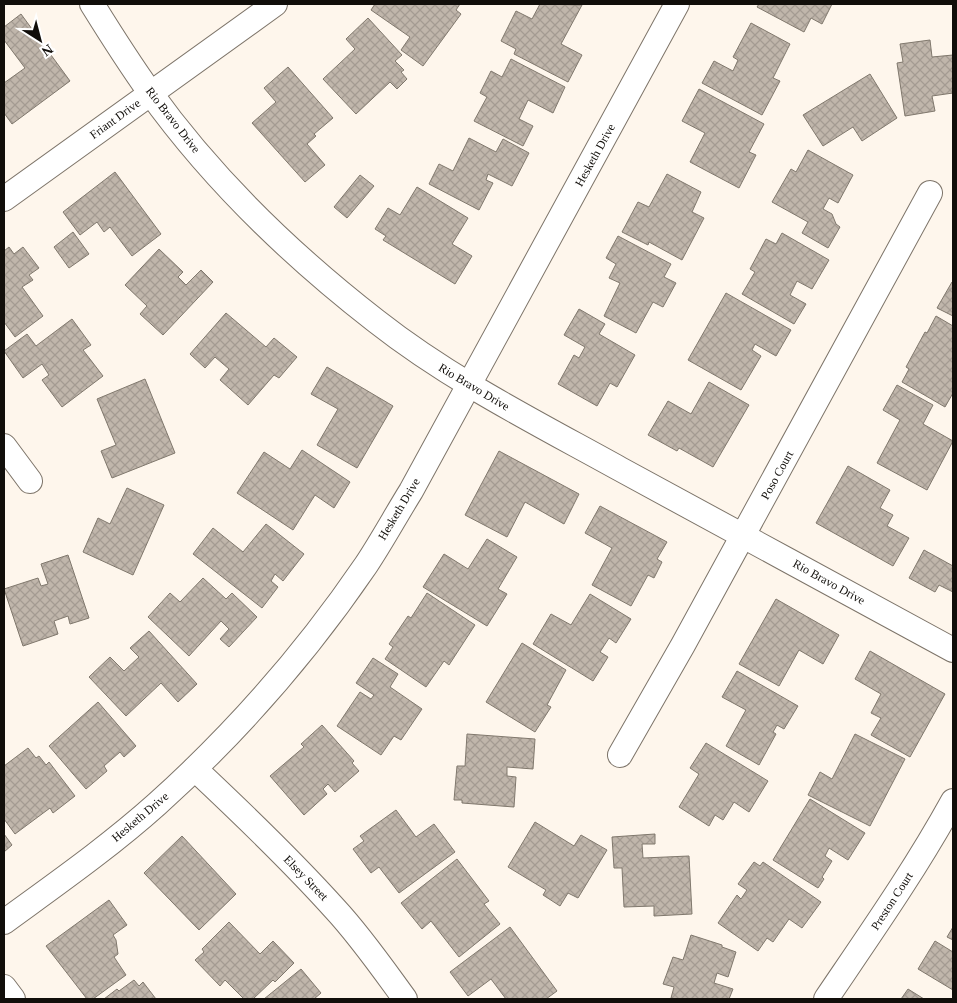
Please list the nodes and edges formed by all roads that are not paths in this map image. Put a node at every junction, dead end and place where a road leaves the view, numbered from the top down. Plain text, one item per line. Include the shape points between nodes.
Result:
1 (92, 4) edge
2 (275, 4) edge
3 (678, 4) edge
4 (151, 94) junction
5 (930, 193) dead end
6 (4, 199) edge
7 (470, 385) junction
8 (4, 446) edge
9 (30, 481) dead end
10 (743, 536) junction
11 (953, 650) edge
12 (620, 754) dead end
13 (195, 769) junction
14 (953, 801) edge
15 (4, 922) edge
16 (4, 987) edge
17 (13, 999) edge
18 (405, 999) edge
19 (826, 999) edge

1 - 4 street, Rio Bravo Drive
2 - 4 street, Friant Drive
3 - 7 street, Hesketh Drive
4 - 6 street, Friant Drive
4 - 7 street, Rio Bravo Drive via 208,164 261,221 318,274 378,323
5 - 10 street, Poso Court
7 - 10 street, Rio Bravo Drive
7 - 13 street, Hesketh Drive via 361,572 262,700
8 - 9 street
10 - 11 street, Rio Bravo Drive
10 - 12 street, Poso Court
13 - 15 street, Hesketh Drive via 156,806 89,860
13 - 18 street, Elsey Street via 336,910
14 - 19 street, Preston Court via 887,910
16 - 17 street

